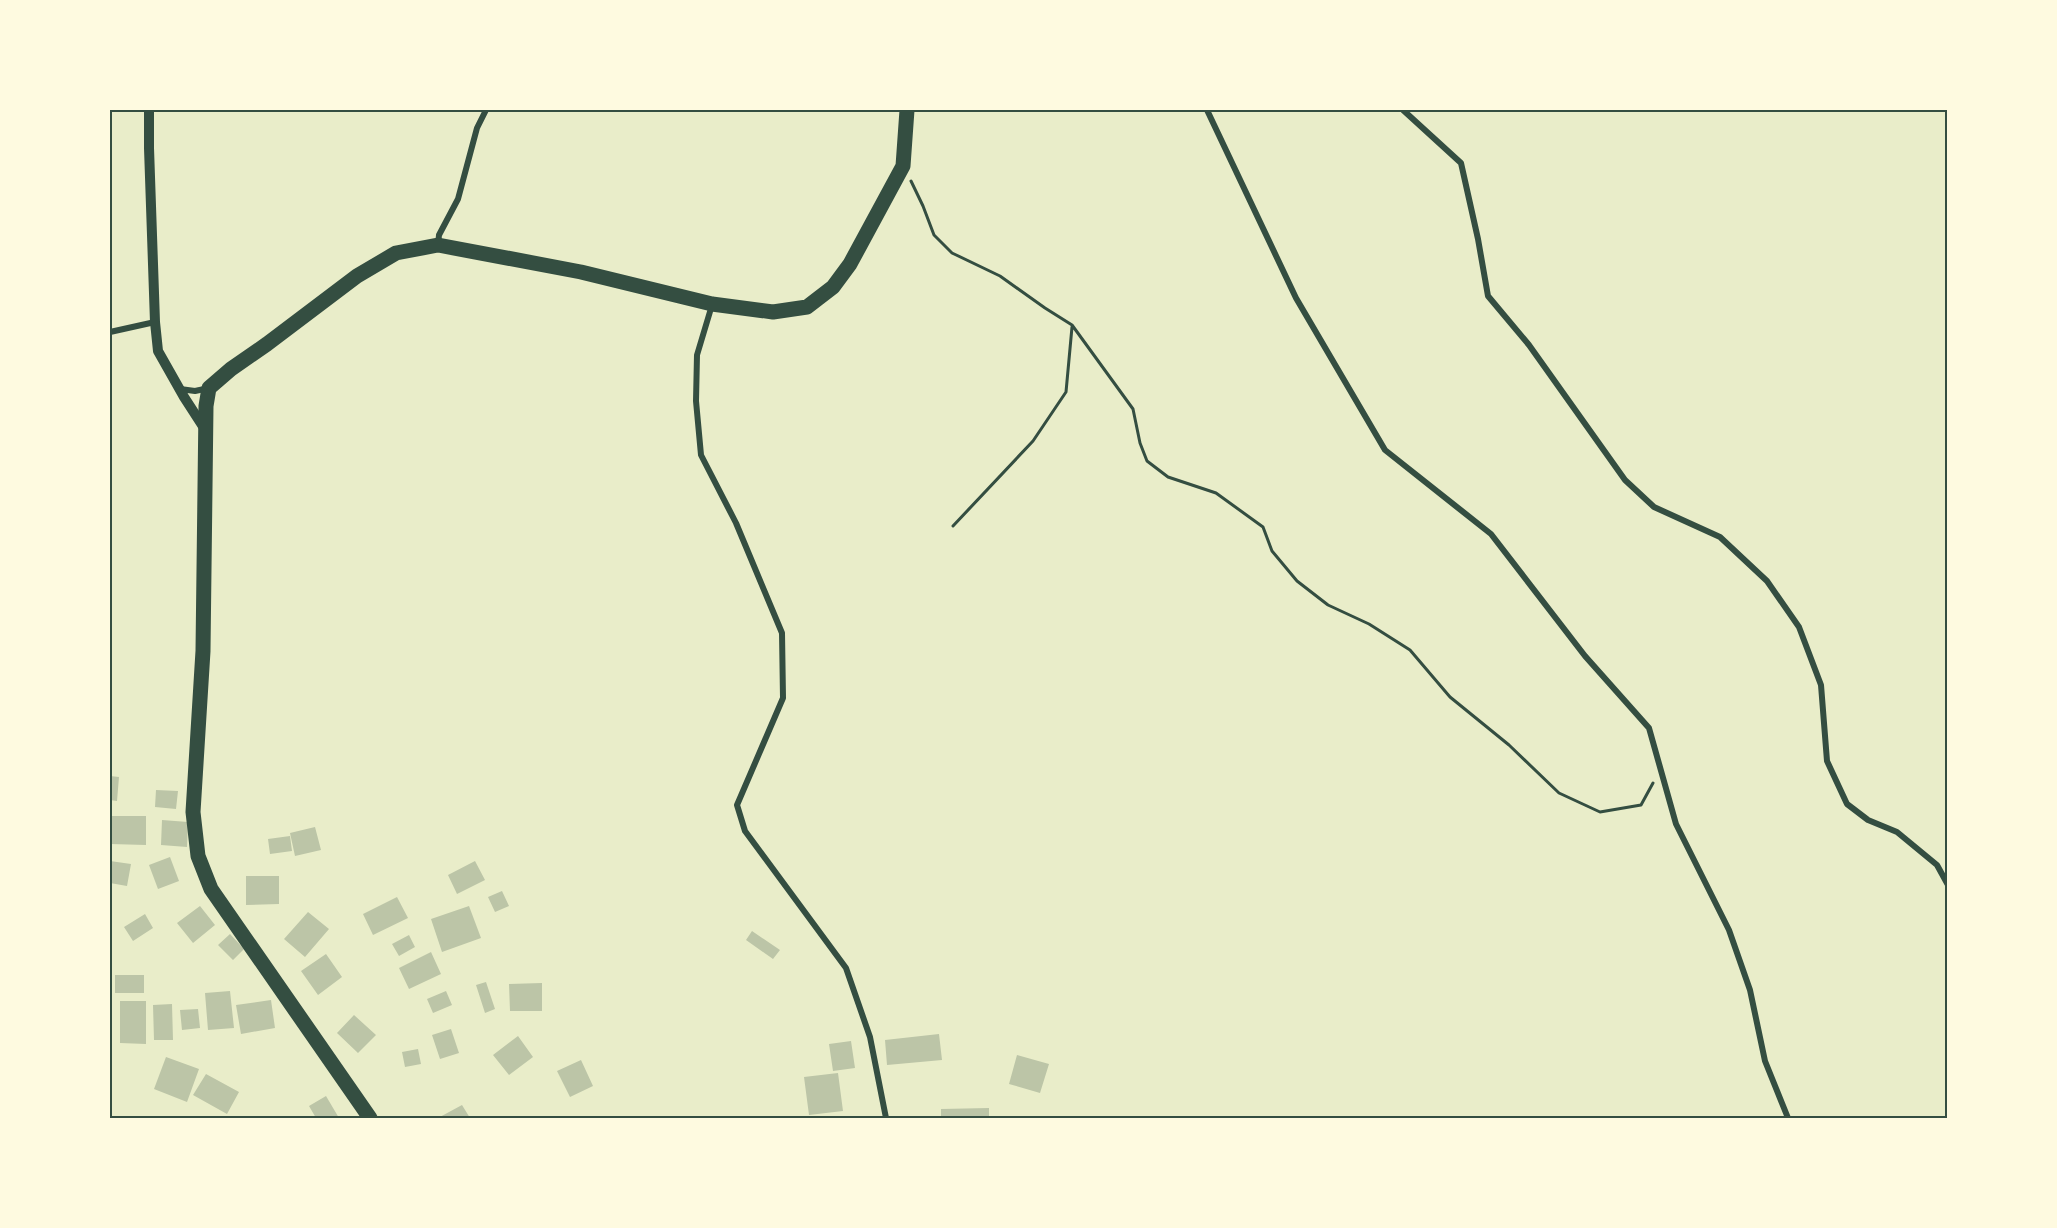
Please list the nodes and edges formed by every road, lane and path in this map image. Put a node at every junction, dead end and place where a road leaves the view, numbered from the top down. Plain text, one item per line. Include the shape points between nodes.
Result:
1 (149, 110) edge
2 (486, 110) edge
3 (907, 110) edge
4 (1207, 110) edge
5 (1403, 110) edge
6 (903, 166) junction
7 (438, 246) junction
8 (712, 304) junction
9 (155, 322) junction
10 (1072, 325) junction
11 (110, 332) edge
12 (209, 388) junction
13 (180, 389) junction
14 (207, 432) junction
15 (953, 526) dead end
16 (1660, 771) junction
17 (1947, 885) edge
18 (370, 1119) edge
19 (886, 1119) edge
20 (1788, 1119) edge

1 - 9 street
2 - 7 street via 477,128 458,199 439,235
3 - 6 main road
4 - 16 street via 1296,298 1385,450 1491,534 1585,656 1648,728
5 - 17 street via 1461,162 1488,296 1529,345 1625,480 1653,507 1720,537 1767,581 1799,627 1821,685 1827,761 1847,804 1868,820 1897,832 1937,865
6 - 8 main road via 850,264 833,287 807,307 773,312
6 - 10 path via 933,235 952,253 1000,276
7 - 8 main road via 581,272
7 - 12 main road via 396,254 357,276
8 - 19 street via 697,355 701,455 736,523 783,633 783,698 737,805 745,831 846,969 870,1037
9 - 11 street
9 - 13 street via 158,351
10 - 15 path via 1066,392 1033,441
10 - 16 path via 1133,409 1147,461 1168,477 1216,493 1263,527 1272,551 1297,581 1328,604 1410,650 1450,697 1559,793 1600,812 1641,805
12 - 13 street
12 - 14 main road
13 - 14 street
14 - 18 main road via 202,651 193,812 198,856 211,889
16 - 20 street via 1676,824 1729,930 1750,990 1765,1061

